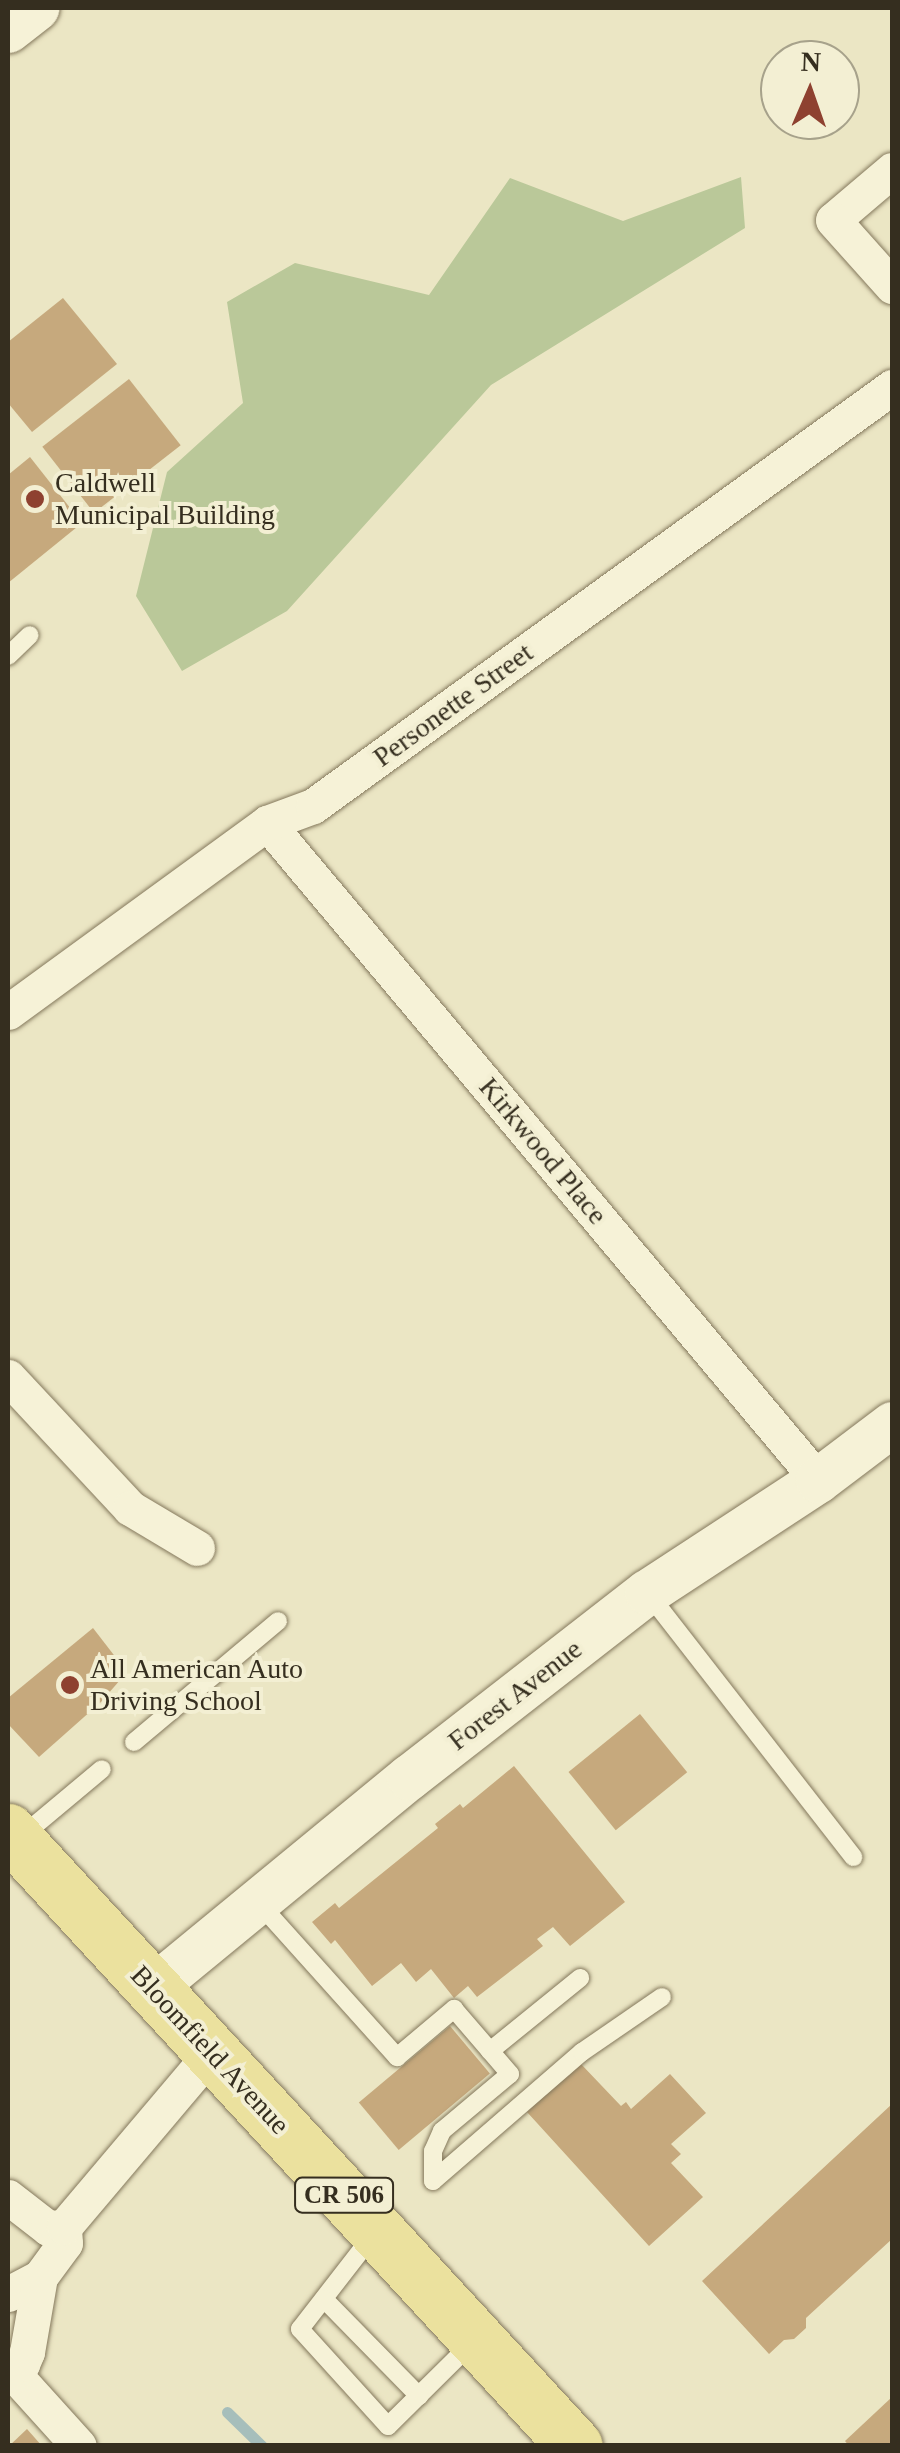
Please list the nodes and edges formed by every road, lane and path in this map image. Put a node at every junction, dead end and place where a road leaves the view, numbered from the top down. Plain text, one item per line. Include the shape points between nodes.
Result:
1 (36, 8) edge
2 (8, 30) edge
3 (892, 170) edge
4 (892, 286) edge
5 (892, 387) edge
6 (30, 635) dead end
7 (8, 656) edge
8 (267, 823) junction
9 (8, 1012) edge
10 (8, 1377) edge
11 (892, 1424) edge
12 (818, 1480) junction
13 (197, 1548) dead end
14 (647, 1592) junction
15 (278, 1621) dead end
16 (134, 1742) dead end
17 (102, 1769) dead end
18 (12, 1836) edge
19 (853, 1857) dead end
20 (257, 1901) junction
21 (580, 1978) dead end
22 (153, 1987) junction
23 (662, 1997) dead end
24 (490, 2051) junction
25 (212, 2052) junction
26 (8, 2197) edge
27 (64, 2227) junction
28 (376, 2231) junction
29 (40, 2277) junction
30 (8, 2294) edge
31 (324, 2299) junction
32 (478, 2338) junction
33 (10, 2374) edge
34 (419, 2396) junction
35 (79, 2446) edge
36 (574, 2446) edge

1 - 2 street
3 - 4 street via 832,220
5 - 8 street, Personette Street via 313,806
6 - 7 lane
8 - 9 street, Personette Street
8 - 12 street, Kirkwood Place
10 - 13 street via 130,1508
11 - 12 street, Forest Avenue
12 - 14 street, Forest Avenue
14 - 19 lane
14 - 20 street, Forest Avenue
15 - 16 lane
17 - 18 lane
18 - 22 main road, Bloomfield Avenue / CR 506
20 - 22 street, Forest Avenue
20 - 24 lane via 398,2057 454,2009
21 - 24 lane
22 - 25 main road, Bloomfield Avenue / CR 506
23 - 24 lane via 582,2052 433,2181 433,2151 442,2131 510,2074
25 - 27 street
25 - 28 main road, Bloomfield Avenue / CR 506
26 - 27 street via 48,2228
27 - 29 street via 65,2243
28 - 31 lane
28 - 32 main road, Bloomfield Avenue / CR 506
29 - 30 street
29 - 33 street via 28,2352
31 - 34 lane
31 - 34 lane via 300,2329 388,2426
32 - 34 lane
32 - 36 main road, Bloomfield Avenue / CR 506
33 - 35 street

